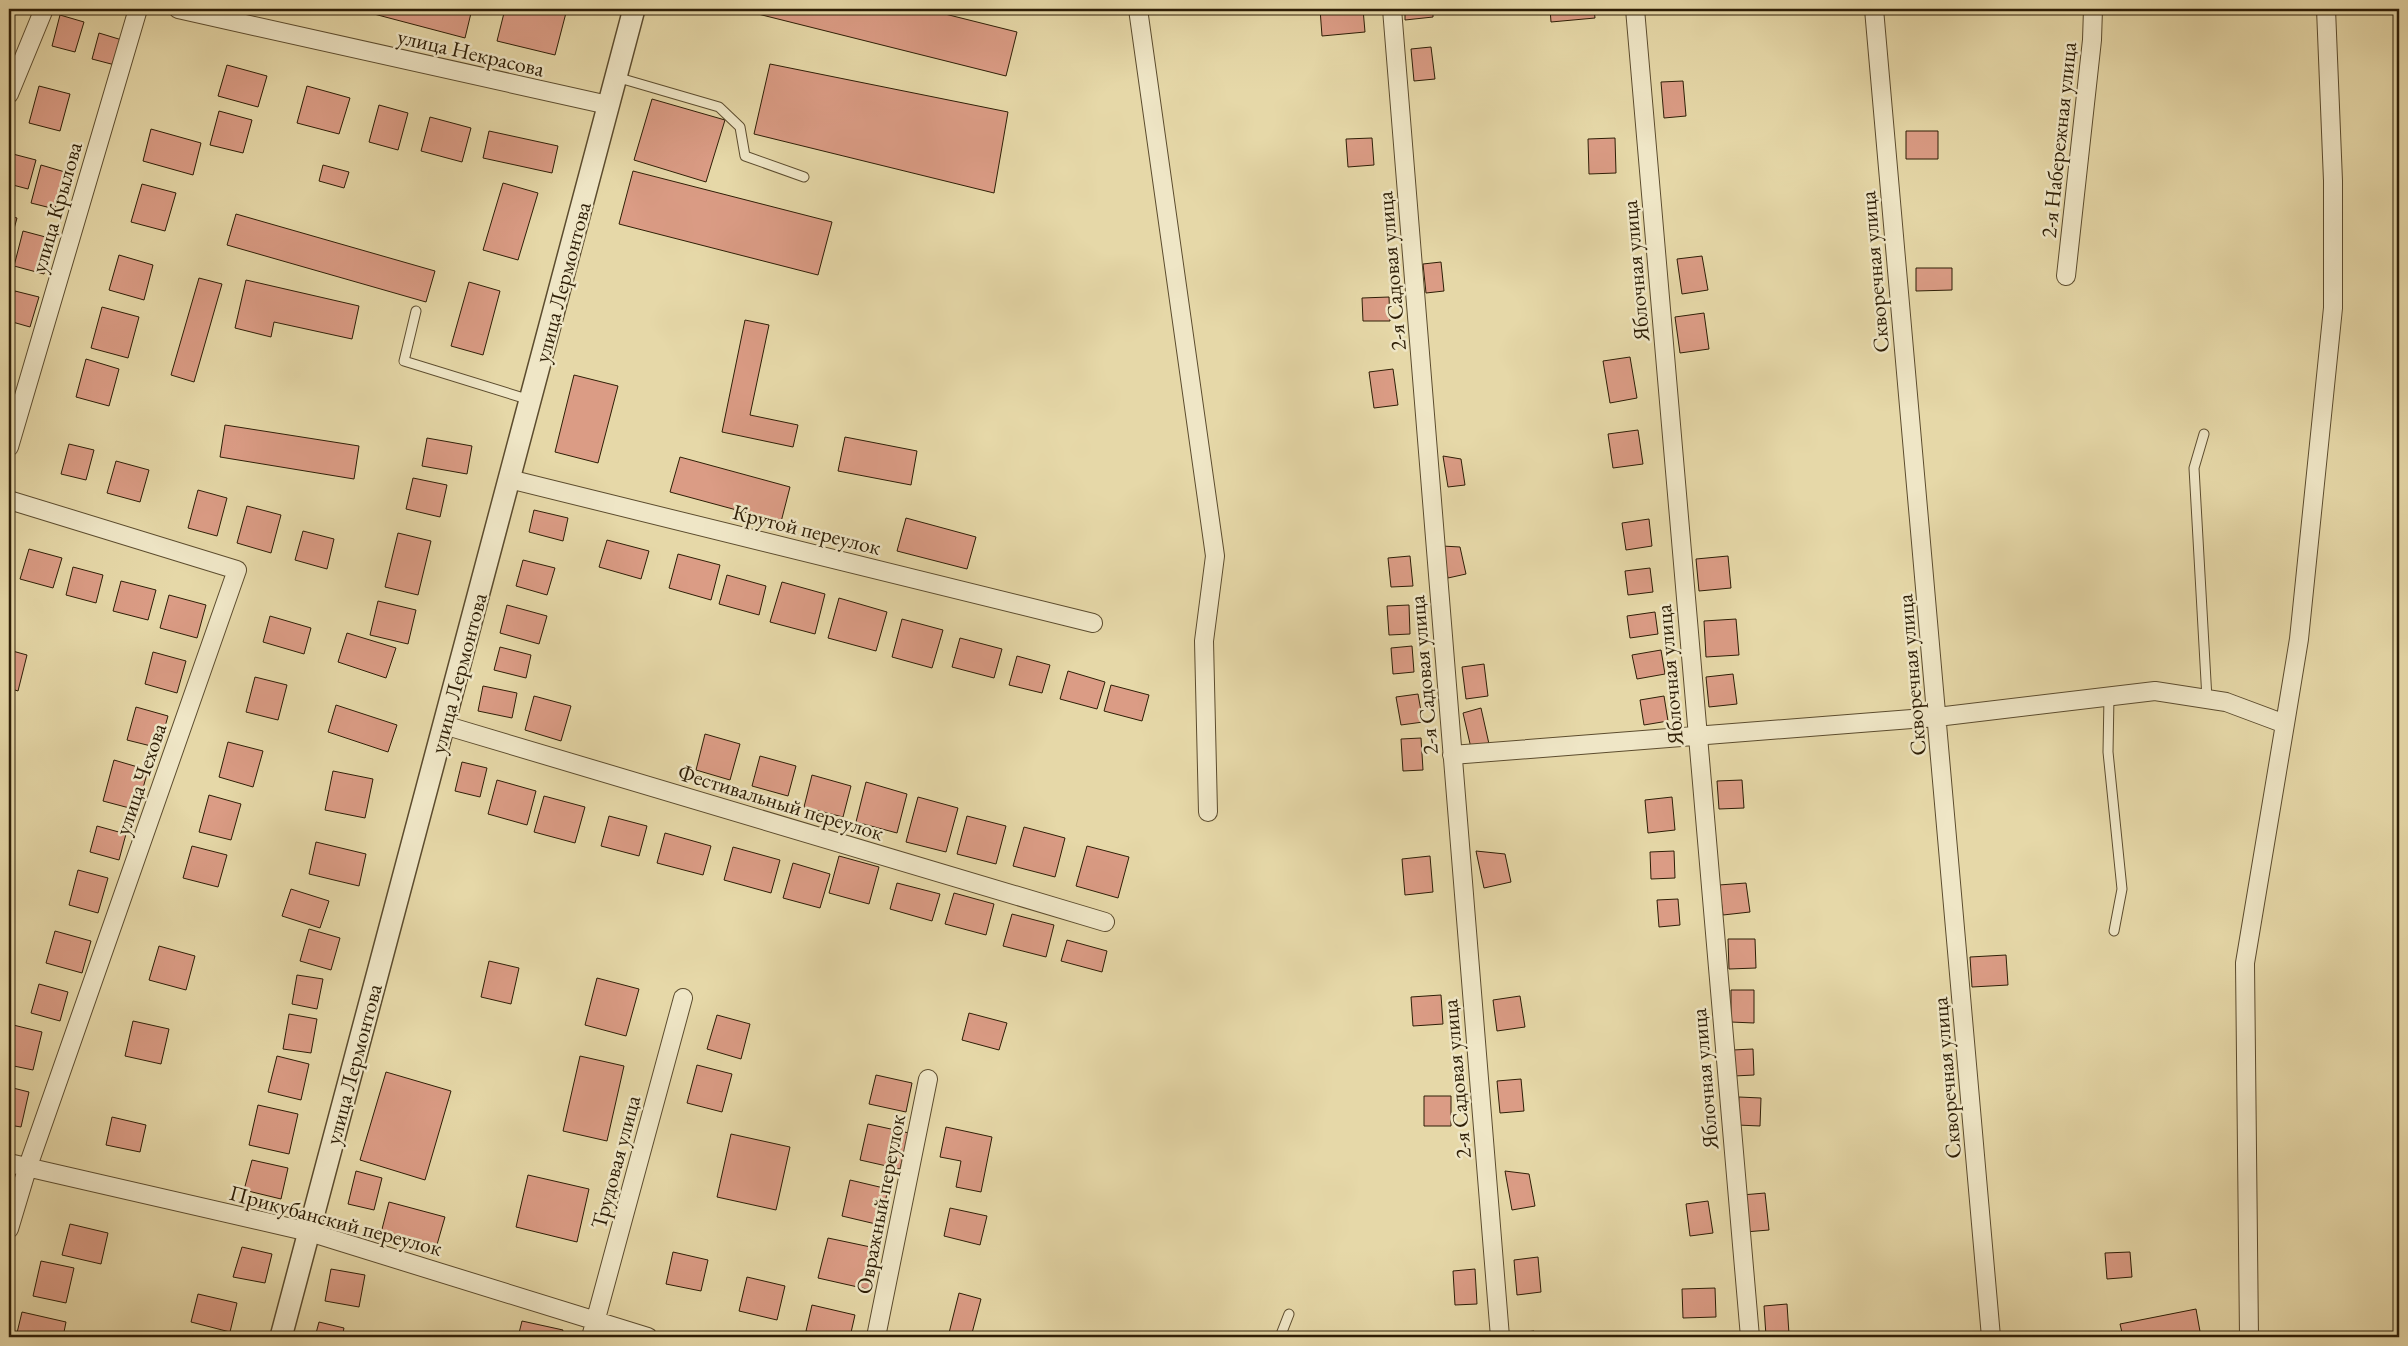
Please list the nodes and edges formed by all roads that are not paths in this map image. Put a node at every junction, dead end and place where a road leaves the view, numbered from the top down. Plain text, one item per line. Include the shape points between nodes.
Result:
1 (44, 9) edge
2 (138, 9) edge
3 (182, 9) edge
4 (634, 9) edge
5 (1138, 9) edge
6 (1392, 9) edge
7 (1635, 9) edge
8 (1874, 9) edge
9 (2093, 9) edge
10 (2326, 9) edge
11 (616, 77) junction
12 (9, 94) edge
13 (608, 105) junction
14 (804, 177) dead end
15 (2066, 276) dead end
16 (416, 311) dead end
17 (530, 400) junction
18 (2204, 434) dead end
19 (9, 447) edge
20 (509, 479) junction
21 (9, 500) edge
22 (1093, 623) dead end
23 (2109, 696) junction
24 (2207, 699) junction
25 (1937, 717) junction
26 (2285, 724) junction
27 (444, 725) junction
28 (1697, 736) junction
29 (1452, 756) junction
30 (1208, 812) dead end
31 (1105, 922) dead end
32 (2114, 931) dead end
33 (683, 998) dead end
34 (928, 1080) dead end
35 (9, 1163) edge
36 (27, 1169) junction
37 (9, 1229) edge
38 (309, 1232) junction
39 (1289, 1314) dead end
40 (594, 1329) edge
41 (281, 1337) edge
42 (648, 1337) edge
43 (876, 1337) edge
44 (1280, 1337) edge
45 (1500, 1337) edge
46 (1750, 1337) edge
47 (1991, 1337) edge
48 (2249, 1337) edge

1 - 12 street
2 - 19 street, улица Крылова
3 - 13 street, улица Некрасова
4 - 11 street, улица Лермонтова
5 - 30 street via 1215,556 1204,641
6 - 29 street, 2-я Садовая улица
7 - 28 street, Яблочная улица
8 - 25 street, Скворечная улица
9 - 15 street, 2-я Набережная улица
10 - 26 street via 2333,181 2333,308 2299,639
11 - 13 street, улица Лермонтова
11 - 14 lane via 719,107 740,127 745,156
13 - 17 street, улица Лермонтова
16 - 17 lane via 404,361
17 - 20 street, улица Лермонтова
18 - 24 lane via 2194,468
20 - 22 street, Крутой переулок
20 - 27 street, улица Лермонтова
21 - 36 street, улица Чехова via 237,570
23 - 24 street via 2155,691
23 - 25 street
23 - 32 lane via 2108,752 2122,889
24 - 26 street via 2226,702
25 - 28 street
25 - 47 street, Скворечная улица
26 - 48 street via 2245,963
27 - 31 street, Фестивальный переулок
27 - 38 street, улица Лермонтова
28 - 29 street
28 - 46 street, Яблочная улица
29 - 45 street, 2-я Садовая улица
33 - 40 street, Трудовая улица
34 - 43 street, Овражный переулок
35 - 36 street, Прикубанский переулок
36 - 37 street, улица Чехова
36 - 38 street, Прикубанский переулок
38 - 40 street, Прикубанский переулок
38 - 41 street, улица Лермонтова
39 - 44 lane
40 - 42 street, Прикубанский переулок

